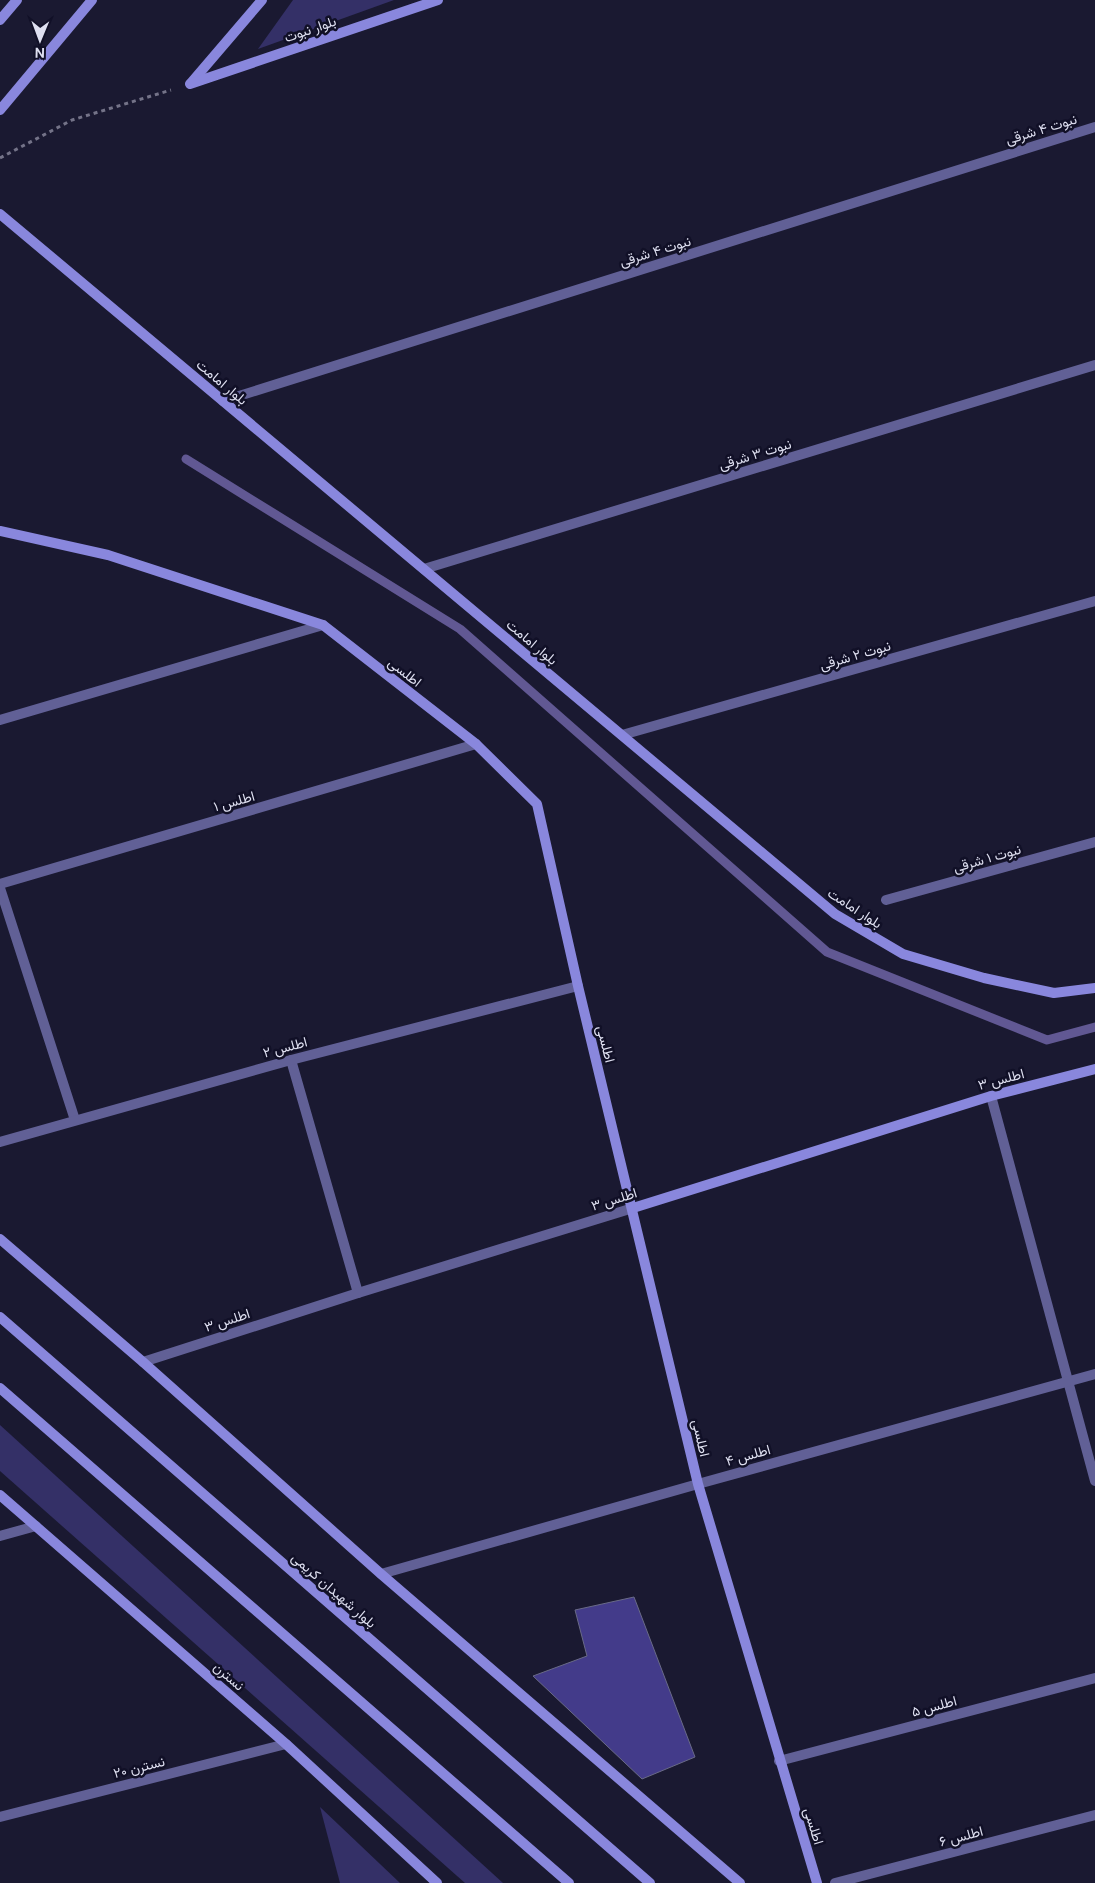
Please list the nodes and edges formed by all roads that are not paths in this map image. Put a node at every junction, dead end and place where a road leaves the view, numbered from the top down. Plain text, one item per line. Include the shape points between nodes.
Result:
1 (17, 0) edge
2 (92, 0) edge
3 (262, 0) edge
4 (438, 0) edge
5 (0, 20) edge
6 (0, 110) edge
7 (1095, 127) edge
8 (0, 214) edge
9 (1095, 365) edge
10 (224, 401) junction
11 (0, 531) edge
12 (424, 569) junction
13 (1095, 601) edge
14 (323, 625) junction
15 (0, 720) edge
16 (622, 735) junction
17 (476, 744) junction
18 (1095, 842) edge
19 (0, 884) edge
20 (0, 888) edge
21 (886, 900) dead end
22 (578, 986) junction
23 (1095, 988) edge
24 (291, 1060) junction
25 (1095, 1069) edge
26 (991, 1096) junction
27 (75, 1120) junction
28 (0, 1142) edge
29 (633, 1208) junction
30 (0, 1239) edge
31 (358, 1293) junction
32 (0, 1317) edge
33 (143, 1362) junction
34 (1095, 1374) edge
35 (1068, 1380) junction
36 (0, 1388) edge
37 (1095, 1481) edge
38 (698, 1484) junction
39 (0, 1494) edge
40 (36, 1526) junction
41 (0, 1536) edge
42 (380, 1574) junction
43 (1095, 1678) edge
44 (286, 1744) junction
45 (779, 1761) junction
46 (1095, 1815) edge
47 (0, 1817) edge
48 (437, 1883) edge
49 (569, 1883) edge
50 (650, 1883) edge
51 (740, 1883) edge
52 (817, 1883) edge
53 (834, 1883) edge

1 - 5 street
2 - 6 street
3 - 4 street, بلوار نبوت via 190,84
7 - 10 street, نبوت ۴ شرقی
8 - 10 street, بلوار امامت
9 - 12 street, نبوت ۳ شرقی
10 - 12 street, بلوار امامت
11 - 14 street, اطلسی via 108,555
12 - 16 street, بلوار امامت
13 - 16 street, نبوت ۲ شرقی
14 - 15 street
14 - 17 street, اطلسی
16 - 23 street, بلوار امامت via 835,914 903,954 984,978 1054,993
17 - 19 street, اطلس ۱
17 - 22 street, اطلسی via 537,804
18 - 21 street, نبوت ۱ شرقی
20 - 27 street
22 - 24 street, اطلس ۲
22 - 29 street, اطلسی
24 - 27 street, اطلس ۲
24 - 31 street
25 - 26 street, اطلس ۳
26 - 29 street, اطلس ۳
26 - 35 street
27 - 28 street, اطلس ۲
29 - 31 street, اطلس ۳
29 - 38 street, اطلسی
30 - 33 street
31 - 33 street, اطلس ۳
32 - 50 street, بلوار شهیدان کریمی
33 - 42 street
34 - 35 street, اطلس ۴
35 - 37 street
35 - 38 street, اطلس ۴
36 - 49 street
38 - 42 street, اطلس ۴
38 - 45 street, اطلسی
39 - 40 street, نسترن
40 - 41 street
40 - 44 street, نسترن
42 - 51 street
43 - 45 street, اطلس ۵
44 - 47 street, نسترن ۲۰
44 - 48 street, نسترن
45 - 52 street, اطلسی
46 - 53 street, اطلس ۶

